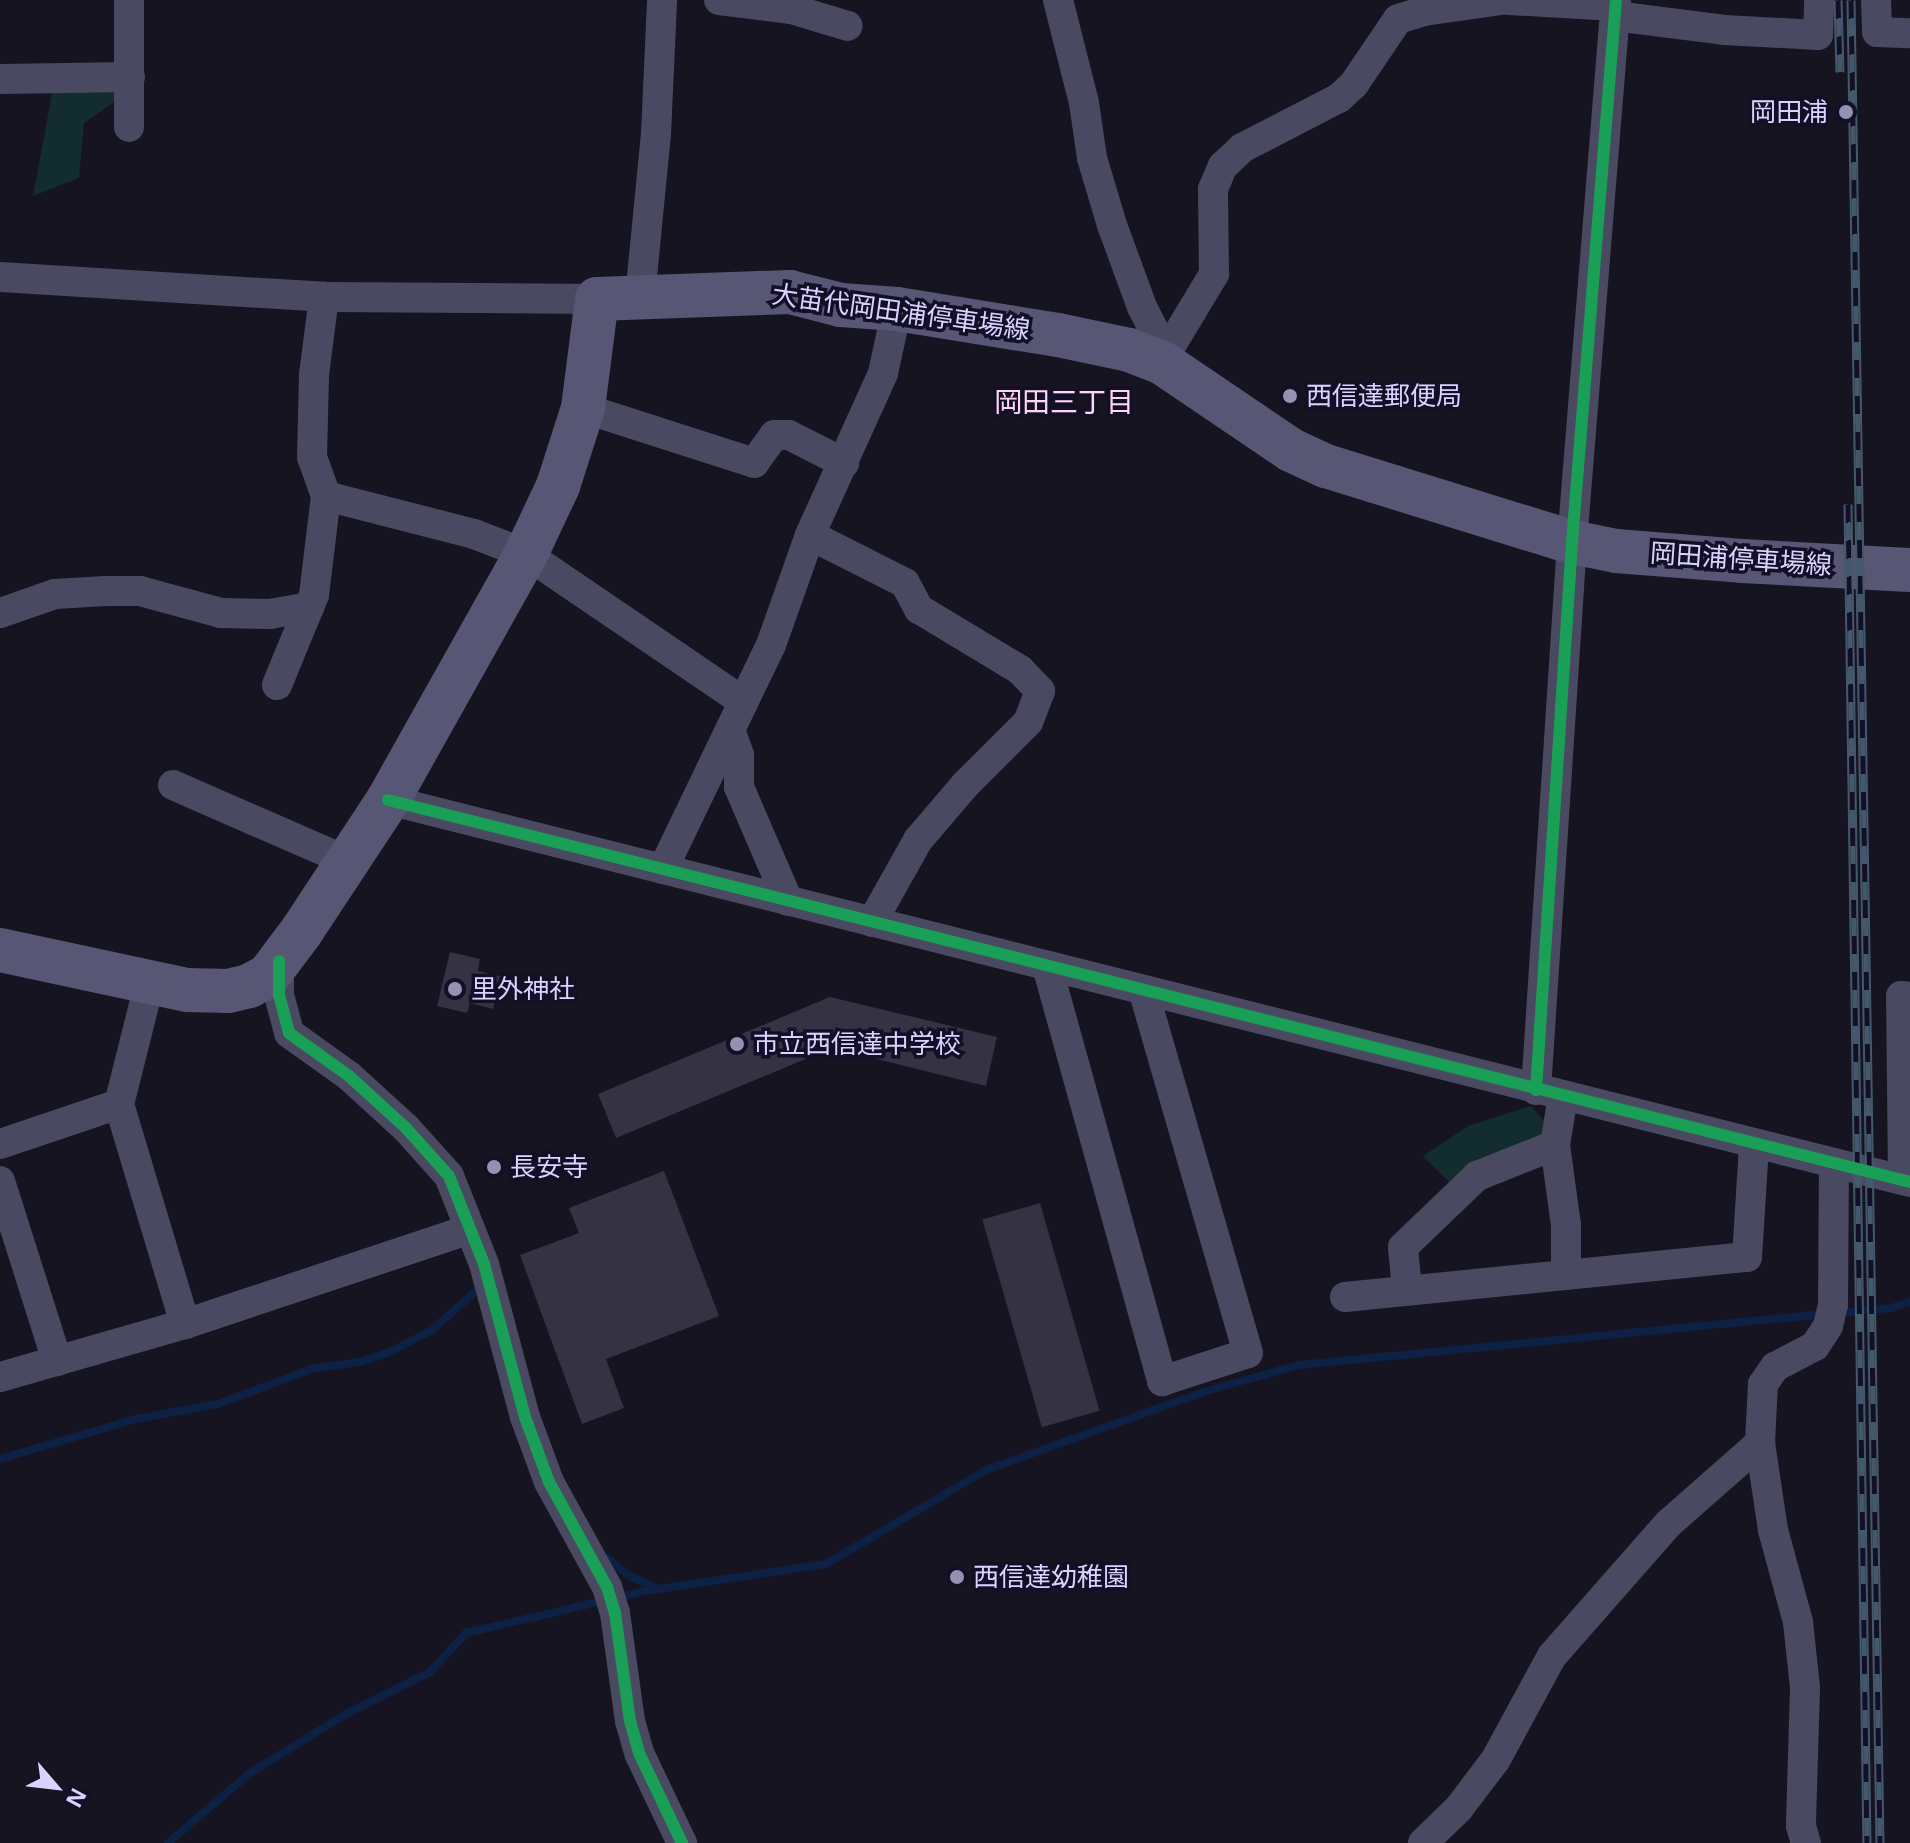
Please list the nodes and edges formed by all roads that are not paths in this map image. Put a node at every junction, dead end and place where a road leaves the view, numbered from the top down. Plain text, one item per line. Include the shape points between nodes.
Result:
1 (129, 0) edge
2 (662, 0) edge
3 (719, 0) edge
4 (1058, 0) edge
5 (1501, 0) edge
6 (1509, 0) edge
7 (1819, 0) edge
8 (1876, 0) edge
9 (1615, 7) edge
10 (848, 26) dead end
11 (1910, 33) edge
12 (130, 77) junction
13 (0, 79) edge
14 (129, 127) dead end
15 (0, 277) edge
16 (324, 297) junction
17 (640, 297) junction
18 (597, 299) junction
19 (897, 309) junction
20 (1163, 357) junction
21 (583, 408) junction
22 (844, 463) junction
23 (326, 496) junction
24 (810, 535) junction
25 (1572, 542) junction
26 (526, 554) junction
27 (1910, 570) edge
28 (309, 607) junction
29 (0, 613) edge
30 (277, 685) dead end
31 (744, 702) junction
32 (730, 730) junction
33 (173, 785) dead end
34 (388, 800) junction
35 (347, 861) junction
36 (663, 869) junction
37 (788, 901) junction
38 (872, 922) junction
39 (0, 950) edge
40 (279, 961) junction
41 (1047, 966) junction
42 (150, 981) junction
43 (1143, 990) junction
44 (1910, 997) edge
45 (1549, 1093) junction
46 (119, 1104) junction
47 (0, 1144) edge
48 (1555, 1145) junction
49 (1754, 1145) junction
50 (1834, 1165) junction
51 (0, 1181) edge
52 (1906, 1181) edge
53 (470, 1229) junction
54 (1566, 1275) junction
55 (1407, 1290) junction
56 (1345, 1297) dead end
57 (185, 1324) junction
58 (57, 1361) junction
59 (0, 1377) edge
60 (1760, 1443) junction
61 (682, 1843) edge
62 (1423, 1843) edge
63 (1806, 1843) edge

1 - 12 street
2 - 17 street
3 - 10 street via 791,9
4 - 20 street via 1092,158
5 - 20 street via 1398,19 1339,98 1242,148 1223,166 1213,189 1214,274
6 - 9 street
7 - 9 street via 1818,35 1724,30
8 - 11 street via 1877,32
9 - 25 street
12 - 13 street
12 - 14 street
15 - 16 street
16 - 18 street
16 - 23 street via 314,375 312,457
17 - 18 main road, 大苗代岡田浦停車場線
17 - 19 main road, 大苗代岡田浦停車場線 via 790,292 841,305
18 - 21 main road
19 - 20 main road, 大苗代岡田浦停車場線
19 - 22 street via 883,373
20 - 25 main road, 大苗代岡田浦停車場線 via 1291,450 1326,466
21 - 22 street via 754,463 774,435 789,435
21 - 26 main road via 558,486
22 - 24 street
23 - 26 street via 474,534
23 - 28 street
24 - 31 street via 771,645
24 - 38 street via 905,583 919,609 1020,670 1040,691 1028,722 918,840
25 - 27 main road, 岡田浦停車場線 via 1616,551
25 - 45 street
26 - 31 street
26 - 34 main road
28 - 29 street via 270,614 221,613 140,591 106,591 55,594
28 - 30 street
31 - 32 street
32 - 36 street
32 - 37 street via 739,755 739,787
33 - 35 street
34 - 35 main road
34 - 36 street
35 - 40 main road
36 - 37 street
37 - 38 street
38 - 41 street
39 - 42 main road
40 - 42 main road via 268,976 228,991 187,990
40 - 53 street via 281,1007 289,1033 349,1076 406,1128 449,1176
41 - 43 street
41 - 43 street via 1162,1381 1248,1353
42 - 46 street
43 - 45 street
44 - 52 street via 1901,996
45 - 48 street
45 - 49 street
46 - 47 street
46 - 57 street
48 - 54 street via 1566,1225
48 - 55 street via 1477,1176 1413,1237 1403,1247
49 - 50 street
49 - 54 street via 1747,1257
50 - 52 street
50 - 60 street via 1833,1305 1828,1326 1815,1346 1775,1367 1763,1384
51 - 58 street
53 - 57 street
53 - 61 street via 549,1482 607,1587 637,1744
54 - 55 street
55 - 56 street
57 - 58 street
58 - 59 street
60 - 62 street via 1668,1524 1552,1656 1496,1759 1459,1808
60 - 63 street via 1773,1530 1798,1622 1805,1688 1801,1826

